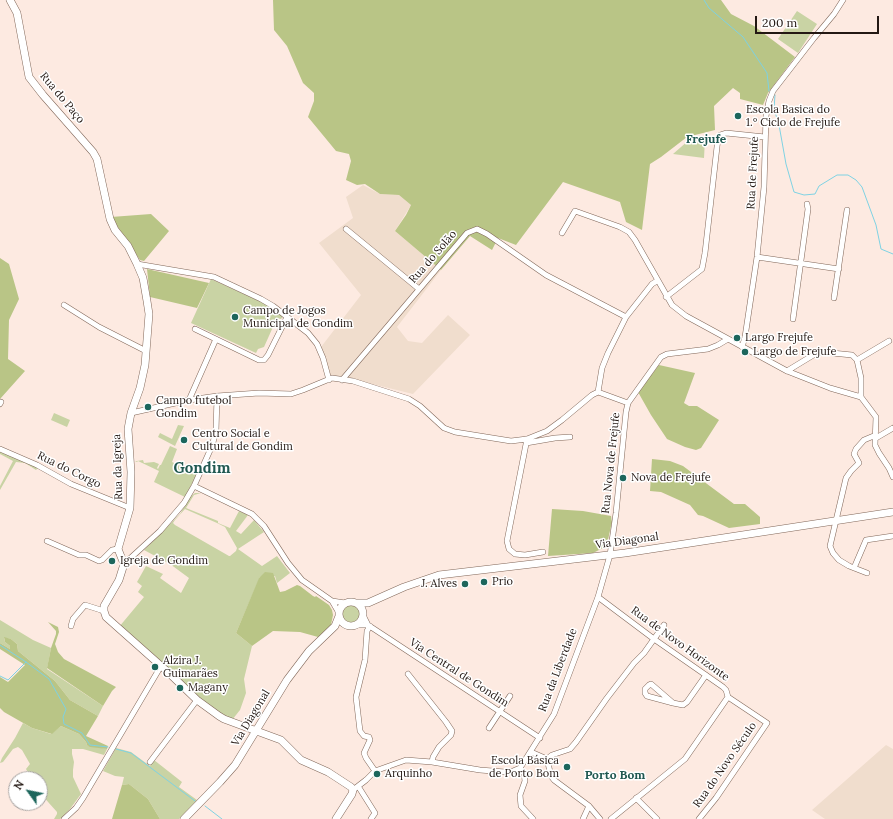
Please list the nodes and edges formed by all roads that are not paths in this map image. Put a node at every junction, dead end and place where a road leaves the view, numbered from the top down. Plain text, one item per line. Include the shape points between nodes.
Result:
1 (10, 0) edge
2 (843, 0) edge
3 (765, 138) junction
4 (97, 159) joint
5 (807, 204) dead end
6 (847, 210) dead end
7 (346, 229) dead end
8 (562, 233) dead end
9 (757, 257) junction
10 (137, 264) junction
11 (801, 264) junction
12 (839, 269) junction
13 (658, 281) junction
14 (419, 289) junction
15 (666, 297) junction
16 (834, 298) dead end
17 (64, 305) dead end
18 (287, 317) junction
19 (626, 317) junction
20 (793, 320) dead end
21 (195, 329) dead end
22 (216, 339) junction
23 (728, 339) junction
24 (889, 341) dead end
25 (742, 346) junction
26 (146, 351) junction
27 (857, 360) junction
28 (787, 371) junction
29 (329, 380) junction
30 (342, 380) junction
31 (598, 392) junction
32 (216, 396) junction
33 (861, 397) junction
34 (189, 400) junction
35 (628, 403) junction
36 (131, 413) junction
37 (893, 428) edge
38 (876, 436) junction
39 (570, 437) dead end
40 (527, 441) junction
41 (0, 449) edge
42 (893, 477) edge
43 (194, 486) junction
44 (130, 508) junction
45 (893, 512) edge
46 (837, 520) junction
47 (893, 536) edge
48 (47, 541) dead end
49 (118, 549) junction
50 (543, 552) dead end
51 (610, 555) junction
52 (124, 564) junction
53 (854, 568) junction
54 (866, 573) dead end
55 (598, 597) junction
56 (332, 601) junction
57 (344, 603) junction
58 (356, 603) junction
59 (368, 603) junction
60 (104, 611) junction
61 (339, 614) junction
62 (363, 614) junction
63 (346, 625) junction
64 (356, 625) junction
65 (664, 625) dead end
66 (71, 626) dead end
67 (335, 626) junction
68 (369, 626) junction
69 (654, 639) junction
70 (161, 666) junction
71 (408, 674) dead end
72 (706, 675) junction
73 (510, 696) dead end
74 (728, 696) junction
75 (198, 700) junction
76 (673, 703) junction
77 (499, 712) junction
78 (767, 723) joint
79 (489, 728) dead end
80 (256, 731) junction
81 (540, 738) junction
82 (531, 752) junction
83 (546, 760) junction
84 (150, 762) dead end
85 (432, 762) junction
86 (520, 768) junction
87 (375, 771) junction
88 (355, 788) junction
89 (636, 798) junction
90 (588, 806) junction
91 (64, 819) edge
92 (184, 819) edge
93 (336, 819) edge
94 (371, 819) edge
95 (533, 819) edge
96 (583, 819) edge
97 (600, 819) edge
98 (611, 819) edge
99 (657, 819) edge
100 (700, 819) edge

1 - 4 street, Rua do Paço via 17,13 30,77
2 - 3 street, Rua de Frejufe via 773,91 768,101
3 - 9 street, Rua de Frejufe via 764,187
3 - 15 street via 726,133 718,138 702,269
4 - 10 street, Rua da Igreja via 110,219
5 - 11 street
6 - 12 street
7 - 14 street
8 - 13 street via 575,211 620,227 629,232
9 - 11 street
9 - 25 street, Rua de Frejufe
10 - 18 street via 214,277 261,299
10 - 26 street, Rua da Igreja via 143,278 149,314
11 - 12 street
11 - 20 street
12 - 16 street
13 - 15 street
13 - 19 street via 652,284
14 - 19 street, Rua do Solão via 467,233 476,229 546,275
14 - 30 street, Rua do Solão
15 - 23 street via 686,316
17 - 26 street via 99,327
18 - 22 street via 264,360 259,360
18 - 29 street via 308,333 317,344
19 - 31 street via 602,368
21 - 22 street
22 - 34 street
23 - 25 street
23 - 35 street, Rua Nova de Frejufe via 708,349 661,357
24 - 27 street
25 - 28 street
26 - 36 street, Rua da Igreja via 140,388
27 - 28 street via 852,355 822,352
27 - 33 street via 861,378
28 - 33 street
29 - 30 street
29 - 32 street via 291,394
30 - 40 street via 353,381 409,399 444,428 455,432 511,442
31 - 35 street
31 - 40 street via 547,431
32 - 34 street
32 - 43 street via 216,431
33 - 38 street via 876,417
34 - 36 street
35 - 51 street, Rua Nova de Frejufe
36 - 44 street, Rua da Igreja via 128,429
37 - 38 street
38 - 42 street via 875,445
38 - 46 street via 864,440 856,449 854,454 859,463 846,478
39 - 40 street
40 - 50 street via 507,541 509,549 515,554
41 - 44 street, Rua do Corgo via 37,465 71,484
43 - 52 street via 184,503 160,532
43 - 56 street via 255,517 264,526 288,563 313,588
44 - 49 street, Rua da Igreja
45 - 46 street, Via Diagonal
46 - 51 street, Via Diagonal
46 - 53 street via 830,546 839,560
47 - 53 street via 866,540
48 - 49 street via 99,561 112,550
49 - 52 street
51 - 55 street, Rua da Liberdade
51 - 59 street, Via Diagonal via 439,576 404,587
52 - 60 street
53 - 54 street
55 - 69 street, Rua de Novo Horizonte
55 - 81 street, Rua da Liberdade via 554,714
56 - 57 street
56 - 61 street
57 - 58 street, Via Diagonal
57 - 61 street, Via Diagonal via 339,609
58 - 59 street, Via Diagonal
58 - 62 street
59 - 62 street
60 - 66 street via 85,605 73,619
60 - 70 street via 109,620
61 - 63 street via 341,621
61 - 67 street, Via Diagonal
62 - 64 street
62 - 68 street, Via Central de Gondim
63 - 64 street
63 - 67 street
64 - 68 street
65 - 69 street
67 - 80 street, Via Diagonal via 297,666
68 - 77 street, Via Central de Gondim
68 - 87 street via 365,660 356,697 360,731 370,740 364,753
69 - 72 street, Rua de Novo Horizonte
69 - 83 street via 570,749 552,755
70 - 75 street
70 - 91 street via 83,798
71 - 85 street via 452,731 433,756
72 - 74 street, Rua de Novo Horizonte via 723,687
72 - 76 street via 687,702 683,705
73 - 77 street
74 - 78 street, Rua de Novo Horizonte
74 - 89 street via 685,759
75 - 80 street via 224,719
75 - 84 street
76 - 76 street via 651,684 645,689 647,696
77 - 79 street
77 - 81 street, Via Central de Gondim
78 - 100 street, Rua do Novo Século
80 - 88 street via 281,740 301,760
80 - 92 street, Via Diagonal via 231,770
81 - 82 street, Rua da Liberdade
82 - 83 street
82 - 86 street, Rua da Liberdade
83 - 90 street via 554,780
85 - 86 street via 505,772
85 - 87 street via 406,760
86 - 95 street via 525,781 520,795 522,806
87 - 88 street
88 - 93 street
88 - 94 street via 375,813
89 - 98 street
89 - 99 street
90 - 96 street
90 - 97 street

